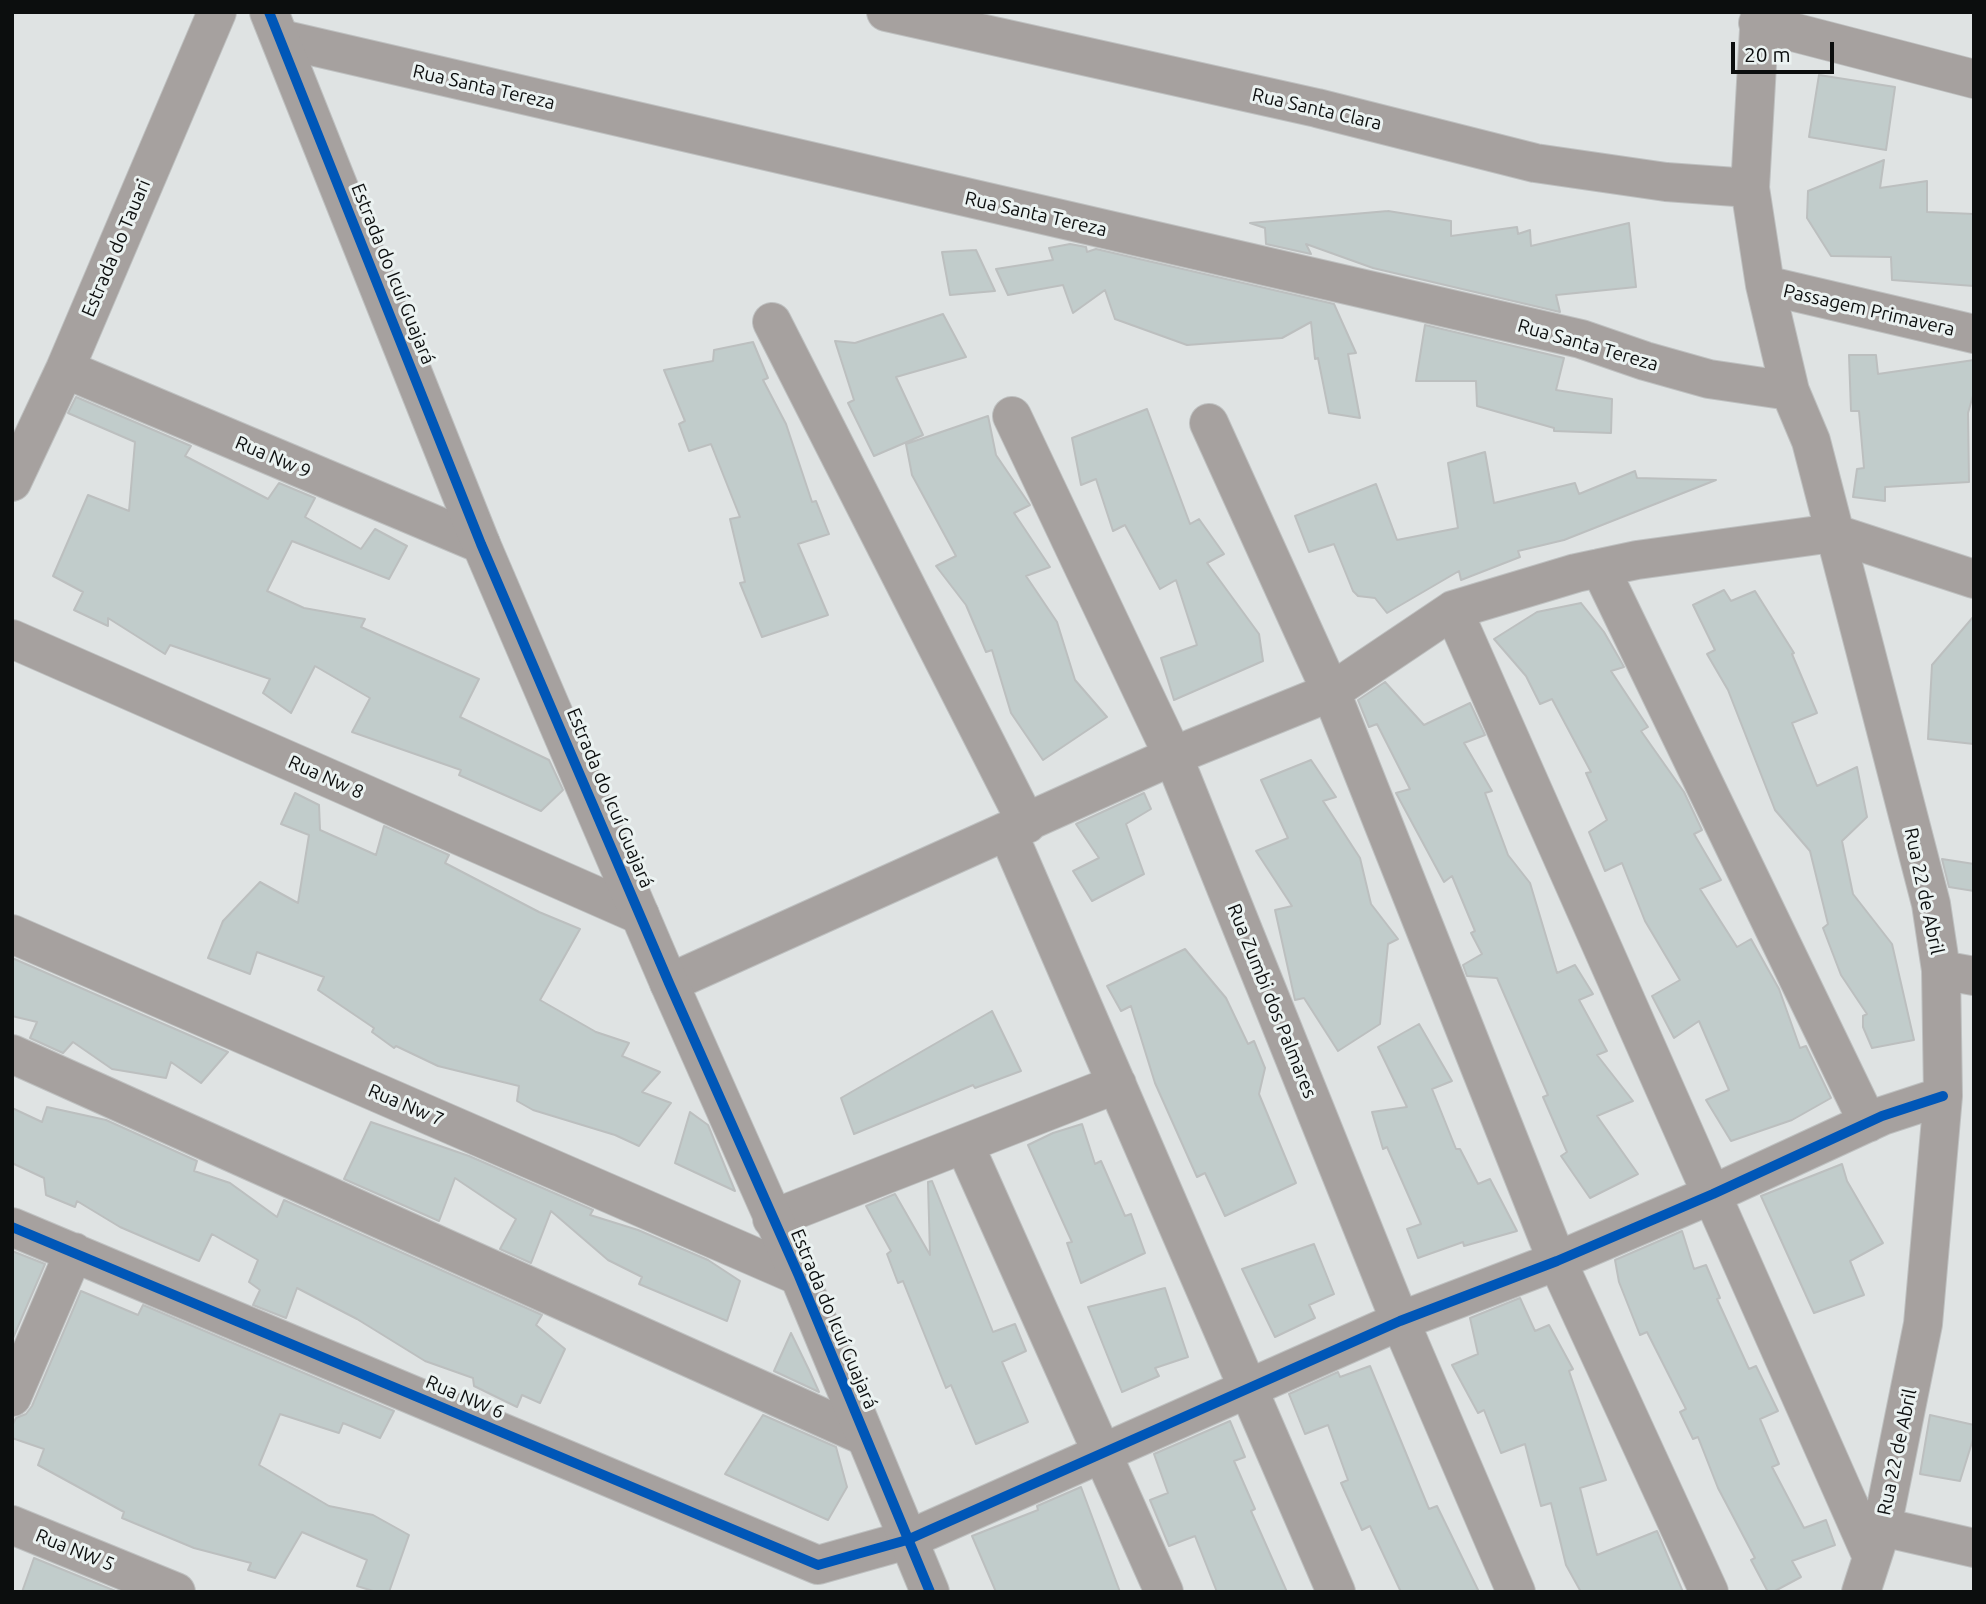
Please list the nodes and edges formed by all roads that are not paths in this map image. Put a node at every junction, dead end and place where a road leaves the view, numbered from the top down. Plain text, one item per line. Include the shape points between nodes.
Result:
1 (217, 12) edge
2 (886, 12) edge
3 (1759, 18) edge
4 (275, 26) edge
5 (1974, 79) edge
6 (1750, 188) junction
7 (1765, 285) junction
8 (772, 322) dead end
9 (1974, 334) edge
10 (65, 369) junction
11 (1790, 391) junction
12 (1012, 416) dead end
13 (1209, 423) dead end
14 (12, 482) edge
15 (1833, 533) junction
16 (481, 544) junction
17 (1600, 568) junction
18 (1974, 579) edge
19 (1453, 610) junction
20 (12, 639) edge
21 (1331, 692) junction
22 (1173, 757) junction
23 (1018, 828) junction
24 (640, 915) junction
25 (12, 934) edge
26 (1957, 973) edge
27 (669, 983) junction
28 (12, 1054) edge
29 (1117, 1084) junction
30 (1943, 1096) junction
31 (1868, 1123) junction
32 (965, 1146) junction
33 (1713, 1194) junction
34 (772, 1219) junction
35 (12, 1227) edge
36 (74, 1252) junction
37 (1557, 1261) junction
38 (799, 1276) junction
39 (1401, 1321) junction
40 (1248, 1388) junction
41 (12, 1397) edge
42 (864, 1436) junction
43 (1103, 1451) junction
44 (12, 1525) edge
45 (907, 1540) junction
46 (1974, 1548) edge
47 (1872, 1559) edge
48 (813, 1578) edge
49 (176, 1592) edge
50 (930, 1592) edge
51 (1164, 1592) edge
52 (1336, 1592) edge
53 (1516, 1592) edge
54 (1709, 1592) edge

1 - 10 street, Estrada do Tauari
2 - 6 street, Rua Santa Clara via 1317,108 1535,163 1666,182
3 - 5 street
3 - 6 street, Rua 22 de Abril
4 - 11 street, Rua Santa Tereza via 1581,339 1709,379
4 - 16 street, Estrada do Icuí Guajará
6 - 7 street, Rua 22 de Abril
7 - 9 street, Passagem Primavera
7 - 11 street, Rua 22 de Abril
8 - 23 street
10 - 14 street, Estrada do Tauari
10 - 16 street, Rua Nw 9
11 - 15 street, Rua 22 de Abril via 1811,441
12 - 22 street, Rua Zumbi dos Palmares
13 - 21 street
15 - 17 street
15 - 18 street
15 - 26 street, Rua 22 de Abril via 1931,904
16 - 24 street, Estrada do Icuí Guajará
17 - 19 street
17 - 31 street
19 - 21 street
19 - 33 street
20 - 24 street, Rua Nw 8
21 - 22 street
21 - 37 street
22 - 23 street
22 - 39 street, Rua Zumbi dos Palmares
23 - 27 street
23 - 29 street
24 - 27 street, Estrada do Icuí Guajará
25 - 38 street, Rua Nw 7
26 - 30 street, Rua 22 de Abril
27 - 34 street, Estrada do Icuí Guajará
28 - 42 street
29 - 32 street
29 - 40 street
30 - 31 street, Rua NW 6
30 - 47 street, Rua 22 de Abril via 1923,1324
31 - 33 street, Rua NW 6
32 - 34 street
32 - 43 street
33 - 37 street, Rua NW 6
33 - 47 street
34 - 38 street, Estrada do Icuí Guajará
35 - 36 street, Rua NW 6
36 - 41 street
36 - 48 street, Rua NW 6
37 - 39 street, Rua NW 6
37 - 54 street
38 - 42 street, Estrada do Icuí Guajará
39 - 40 street, Rua NW 6
39 - 53 street, Rua Zumbi dos Palmares
40 - 43 street, Rua NW 6
40 - 52 street
42 - 45 street, Estrada do Icuí Guajará
43 - 45 street, Rua NW 6
43 - 51 street
44 - 49 street, Rua NW 5
45 - 48 street, Rua NW 6
45 - 50 street, Estrada do Icuí Guajará
46 - 47 street

